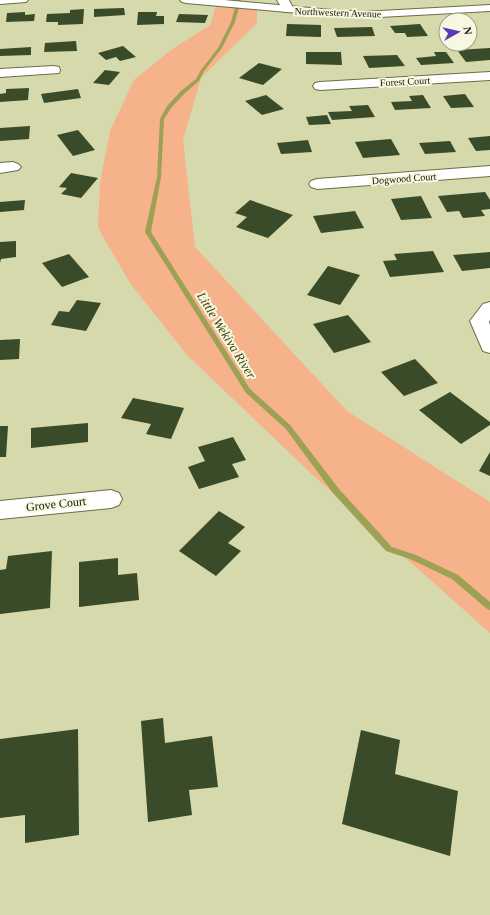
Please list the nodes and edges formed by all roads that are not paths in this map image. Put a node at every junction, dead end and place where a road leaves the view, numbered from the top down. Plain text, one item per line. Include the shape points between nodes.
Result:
1 (22, 0) edge
2 (186, 0) edge
3 (0, 1) edge
4 (285, 5) edge
5 (490, 8) edge
6 (54, 70) dead end
7 (0, 73) edge
8 (490, 76) edge
9 (320, 86) dead end
10 (490, 171) edge
11 (317, 184) dead end
12 (485, 314) edge
13 (490, 347) edge
14 (111, 499) dead end
15 (0, 510) edge

1 - 3 street
2 - 4 street, Northwestern Avenue via 262,7
4 - 5 street, Northwestern Avenue via 362,14
6 - 7 street
8 - 9 street, Forest Court
10 - 11 street, Dogwood Court
12 - 13 street
14 - 15 street, Grove Court

